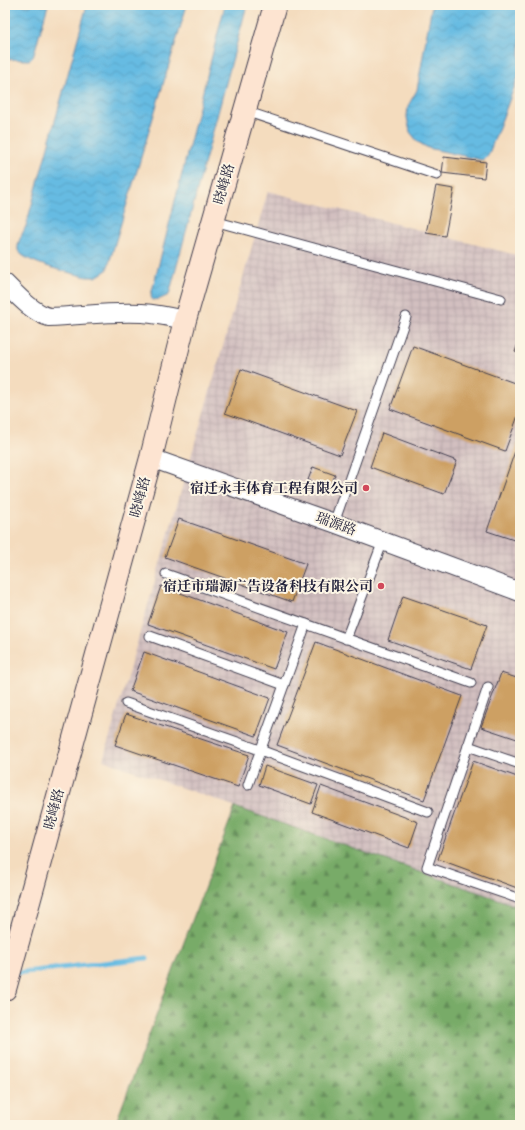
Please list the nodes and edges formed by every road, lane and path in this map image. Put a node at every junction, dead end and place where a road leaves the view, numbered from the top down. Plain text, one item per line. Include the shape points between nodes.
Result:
1 (275, 5) edge
2 (245, 111) junction
3 (437, 175) dead end
4 (214, 220) junction
5 (5, 282) edge
6 (501, 299) dead end
7 (406, 317) dead end
8 (185, 320) junction
9 (151, 458) junction
10 (334, 523) junction
11 (383, 541) junction
12 (166, 574) dead end
13 (520, 592) edge
14 (306, 624) junction
15 (150, 636) dead end
16 (346, 639) junction
17 (471, 683) dead end
18 (284, 685) junction
19 (488, 687) dead end
20 (126, 703) dead end
21 (468, 746) junction
22 (260, 750) junction
23 (520, 764) edge
24 (248, 785) dead end
25 (428, 812) dead end
26 (520, 899) edge
27 (5, 989) edge

1 - 2 street, 晓峰路
2 - 3 lane
2 - 4 street, 晓峰路
4 - 6 lane
4 - 8 street, 晓峰路
5 - 8 street via 35,310 49,317 143,313
7 - 10 lane
8 - 9 street, 晓峰路
9 - 10 street, 瑞源路
9 - 27 street, 晓峰路
10 - 11 street, 瑞源路
11 - 13 street, 瑞源路
11 - 16 lane
12 - 14 lane
14 - 16 lane
14 - 18 lane
15 - 18 lane
16 - 17 lane
18 - 22 lane
19 - 21 lane
20 - 22 lane
21 - 23 lane
21 - 26 lane via 427,867
22 - 24 lane
22 - 25 lane

